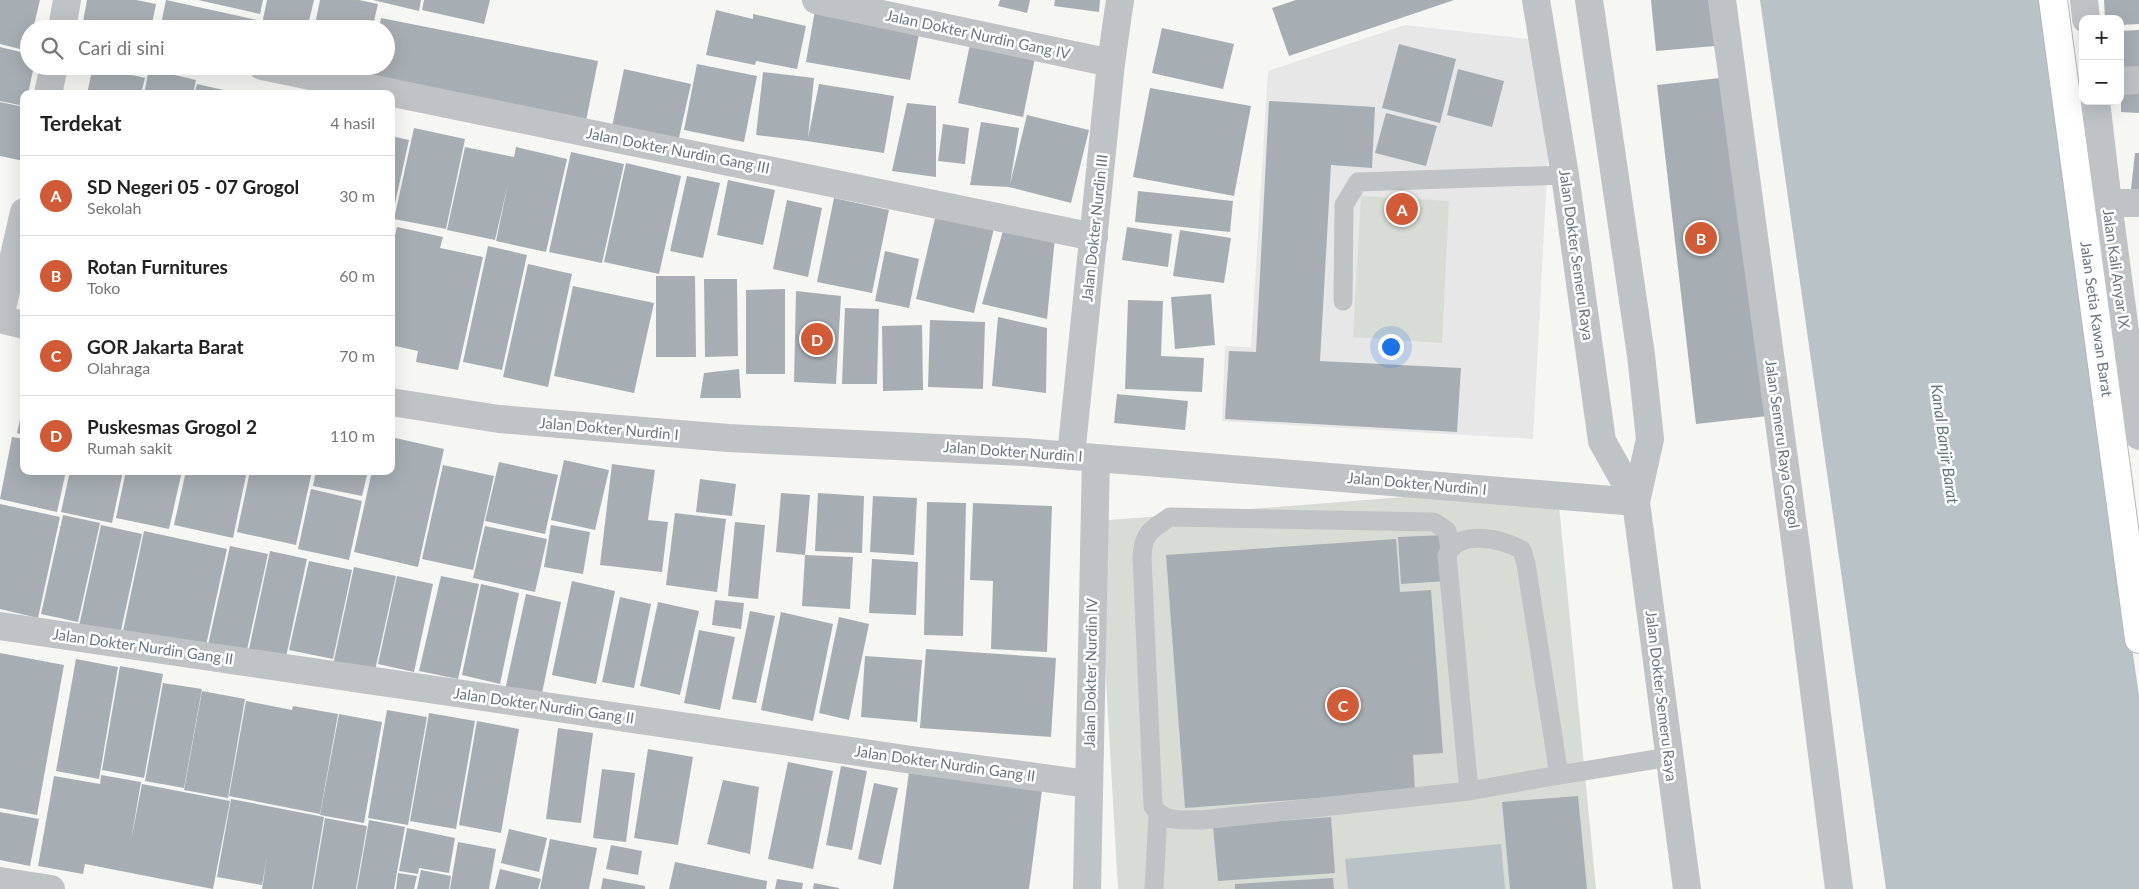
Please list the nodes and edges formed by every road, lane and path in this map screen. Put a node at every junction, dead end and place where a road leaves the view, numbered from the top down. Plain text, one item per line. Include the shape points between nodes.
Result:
1 (67, 0) edge
2 (816, 0) edge
3 (1120, 0) edge
4 (1536, 0) edge
5 (1589, 0) edge
6 (1722, 0) edge
7 (2053, 0) edge
8 (2084, 0) edge
9 (2086, 15) edge
10 (64, 20) edge
11 (1111, 63) junction
12 (52, 75) edge
13 (306, 75) edge
14 (2139, 80) edge
15 (2124, 81) edge
16 (49, 90) edge
17 (379, 90) edge
18 (395, 93) edge
19 (2096, 105) edge
20 (1565, 175) junction
21 (2139, 203) edge
22 (2108, 204) junction
23 (20, 230) edge
24 (1094, 237) junction
25 (1343, 301) dead end
26 (0, 318) edge
27 (20, 324) edge
28 (395, 403) edge
29 (2139, 436) edge
30 (1083, 457) junction
31 (1636, 502) junction
32 (1450, 548) junction
33 (0, 626) edge
34 (2139, 639) edge
35 (1669, 757) junction
36 (1559, 775) junction
37 (1088, 784) junction
38 (1469, 791) junction
39 (1158, 815) junction
40 (0, 881) edge
41 (51, 889) edge
42 (1087, 889) edge
43 (1154, 889) edge
44 (1687, 889) edge
45 (1840, 889) edge

1 - 10 street
2 - 11 street, Jalan Dokter Nurdin Gang IV
3 - 11 street, Jalan Dokter Nurdin III
4 - 20 street, Jalan Dokter Semeru Raya
5 - 31 street, Jalan Dokter Semeru Raya via 1641,356 1650,439
6 - 45 street, Jalan Semeru Raya Grogol
7 - 34 main road, Jalan Setia Kawan Barat
8 - 9 street
11 - 24 street, Jalan Dokter Nurdin III
12 - 16 street
13 - 17 street, Jalan Dokter Nurdin Gang III
14 - 15 street
18 - 24 street, Jalan Dokter Nurdin Gang III
19 - 22 street, Jalan Kali Anyar IX
20 - 25 lane via 1358,182 1344,205
20 - 31 street, Jalan Dokter Semeru Raya via 1602,441
21 - 22 street
22 - 29 street, Jalan Kali Anyar IX
23 - 26 street
24 - 30 street, Jalan Dokter Nurdin III
26 - 27 street
28 - 30 street, Jalan Dokter Nurdin I via 499,419 728,438
30 - 31 street, Jalan Dokter Nurdin I
30 - 37 street, Jalan Dokter Nurdin IV
31 - 35 street, Jalan Dokter Semeru Raya
32 - 36 lane via 1465,540 1490,538 1508,542 1522,550
32 - 38 lane via 1447,555
32 - 39 lane via 1447,531 1434,522 1170,517 1147,532 1142,558 1153,806
33 - 37 street, Jalan Dokter Nurdin Gang II
35 - 36 lane
35 - 44 street, Jalan Dokter Semeru Raya
36 - 38 lane
37 - 42 street, Jalan Dokter Nurdin IV
38 - 39 lane via 1202,820 1168,819
39 - 43 lane
40 - 41 street

